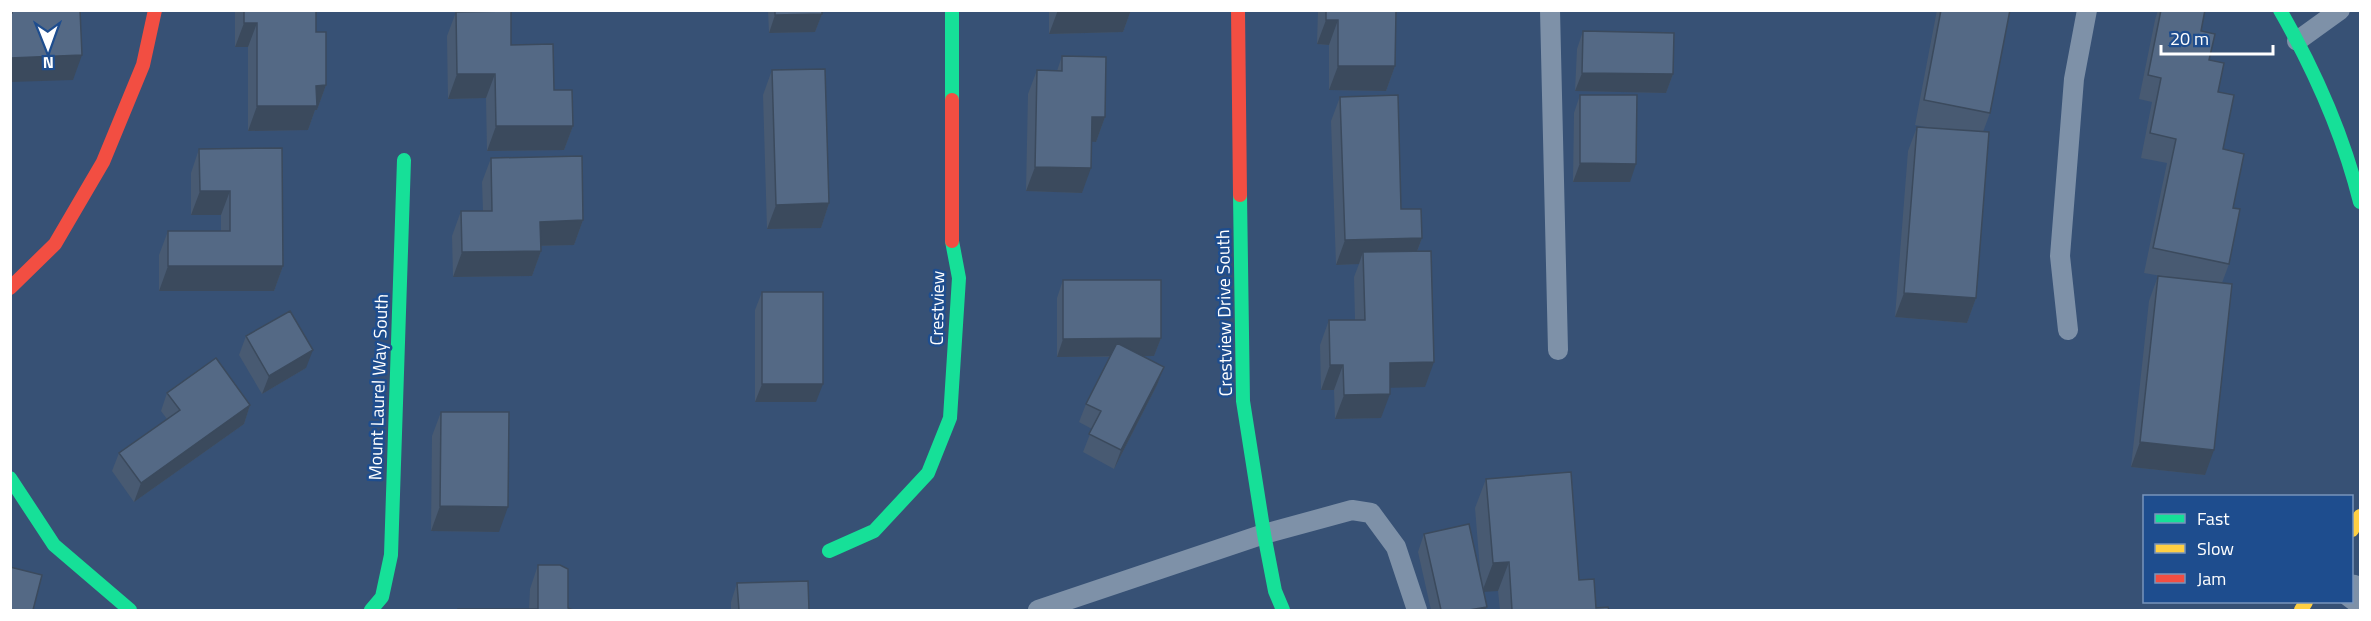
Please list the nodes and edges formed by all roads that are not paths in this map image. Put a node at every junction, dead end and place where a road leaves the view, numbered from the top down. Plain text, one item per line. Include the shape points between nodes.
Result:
1 (155, 10) edge
2 (952, 10) edge
3 (1238, 10) edge
4 (1550, 10) edge
5 (2087, 10) edge
6 (2280, 10) edge
7 (2340, 10) edge
8 (2297, 41) junction
9 (404, 160) dead end
10 (2361, 202) edge
11 (10, 288) edge
12 (2068, 330) dead end
13 (1558, 350) dead end
14 (10, 478) edge
15 (1264, 534) junction
16 (829, 552) dead end
17 (130, 610) edge
18 (371, 610) edge
19 (1038, 610) edge
20 (1283, 610) edge
21 (1417, 610) edge

1 - 11 street via 143,65 103,162 55,244
2 - 16 street, Crestview via 952,238 959,278 950,418 928,473 873,531
3 - 15 street, Crestview Drive South via 1243,401
4 - 13 lane
5 - 12 lane via 2074,79 2060,256
6 - 8 street
7 - 8 lane
8 - 10 street via 2350,159
9 - 18 street, Mount Laurel Way South via 391,555 382,597
14 - 17 street via 54,545
15 - 19 lane
15 - 20 street, Crestview Drive South via 1275,591
15 - 21 lane via 1352,510 1371,513 1396,547

